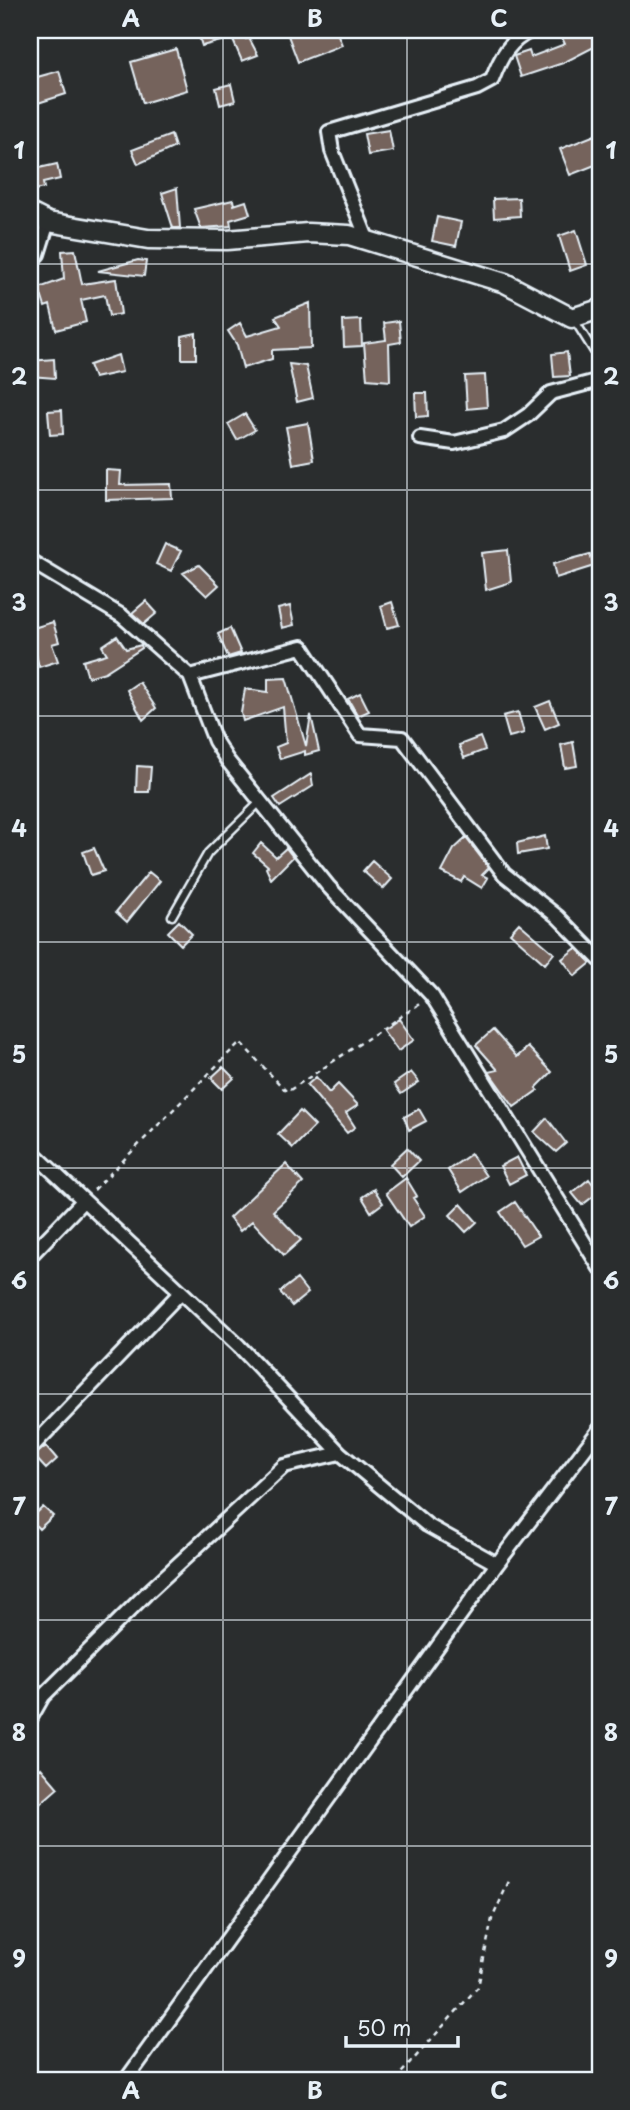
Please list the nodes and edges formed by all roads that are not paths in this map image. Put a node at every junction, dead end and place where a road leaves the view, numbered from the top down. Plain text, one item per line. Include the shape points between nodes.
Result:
1 (532, 30) edge
2 (30, 213) edge
3 (48, 222) junction
4 (368, 241) junction
5 (30, 263) edge
6 (600, 309) edge
7 (572, 318) junction
8 (600, 361) edge
9 (600, 380) edge
10 (420, 438) dead end
11 (30, 561) edge
12 (190, 676) junction
13 (261, 801) junction
14 (172, 916) dead end
15 (600, 960) edge
16 (30, 1150) edge
17 (83, 1201) junction
18 (30, 1256) edge
19 (600, 1268) edge
20 (181, 1292) junction
21 (600, 1429) edge
22 (30, 1449) edge
23 (340, 1453) junction
24 (497, 1564) junction
25 (30, 1719) edge
26 (126, 2080) edge

1 - 4 street via 514,39 492,80 477,88 328,132
2 - 3 street
3 - 4 street via 148,239 227,240 308,233
3 - 5 street via 38,254
4 - 7 street via 505,284
6 - 7 street
7 - 8 lane
9 - 10 street via 551,393 503,431 454,443
11 - 12 street via 122,616
12 - 13 street via 215,740
12 - 15 street via 302,647 360,735 402,738 504,874 558,917
13 - 14 lane via 208,853
13 - 19 street via 328,886 432,996
16 - 17 street
17 - 18 street
17 - 20 street
20 - 22 street
20 - 23 street
21 - 24 street
23 - 24 street via 427,1525
23 - 25 street via 284,1466 43,1696
24 - 26 street

